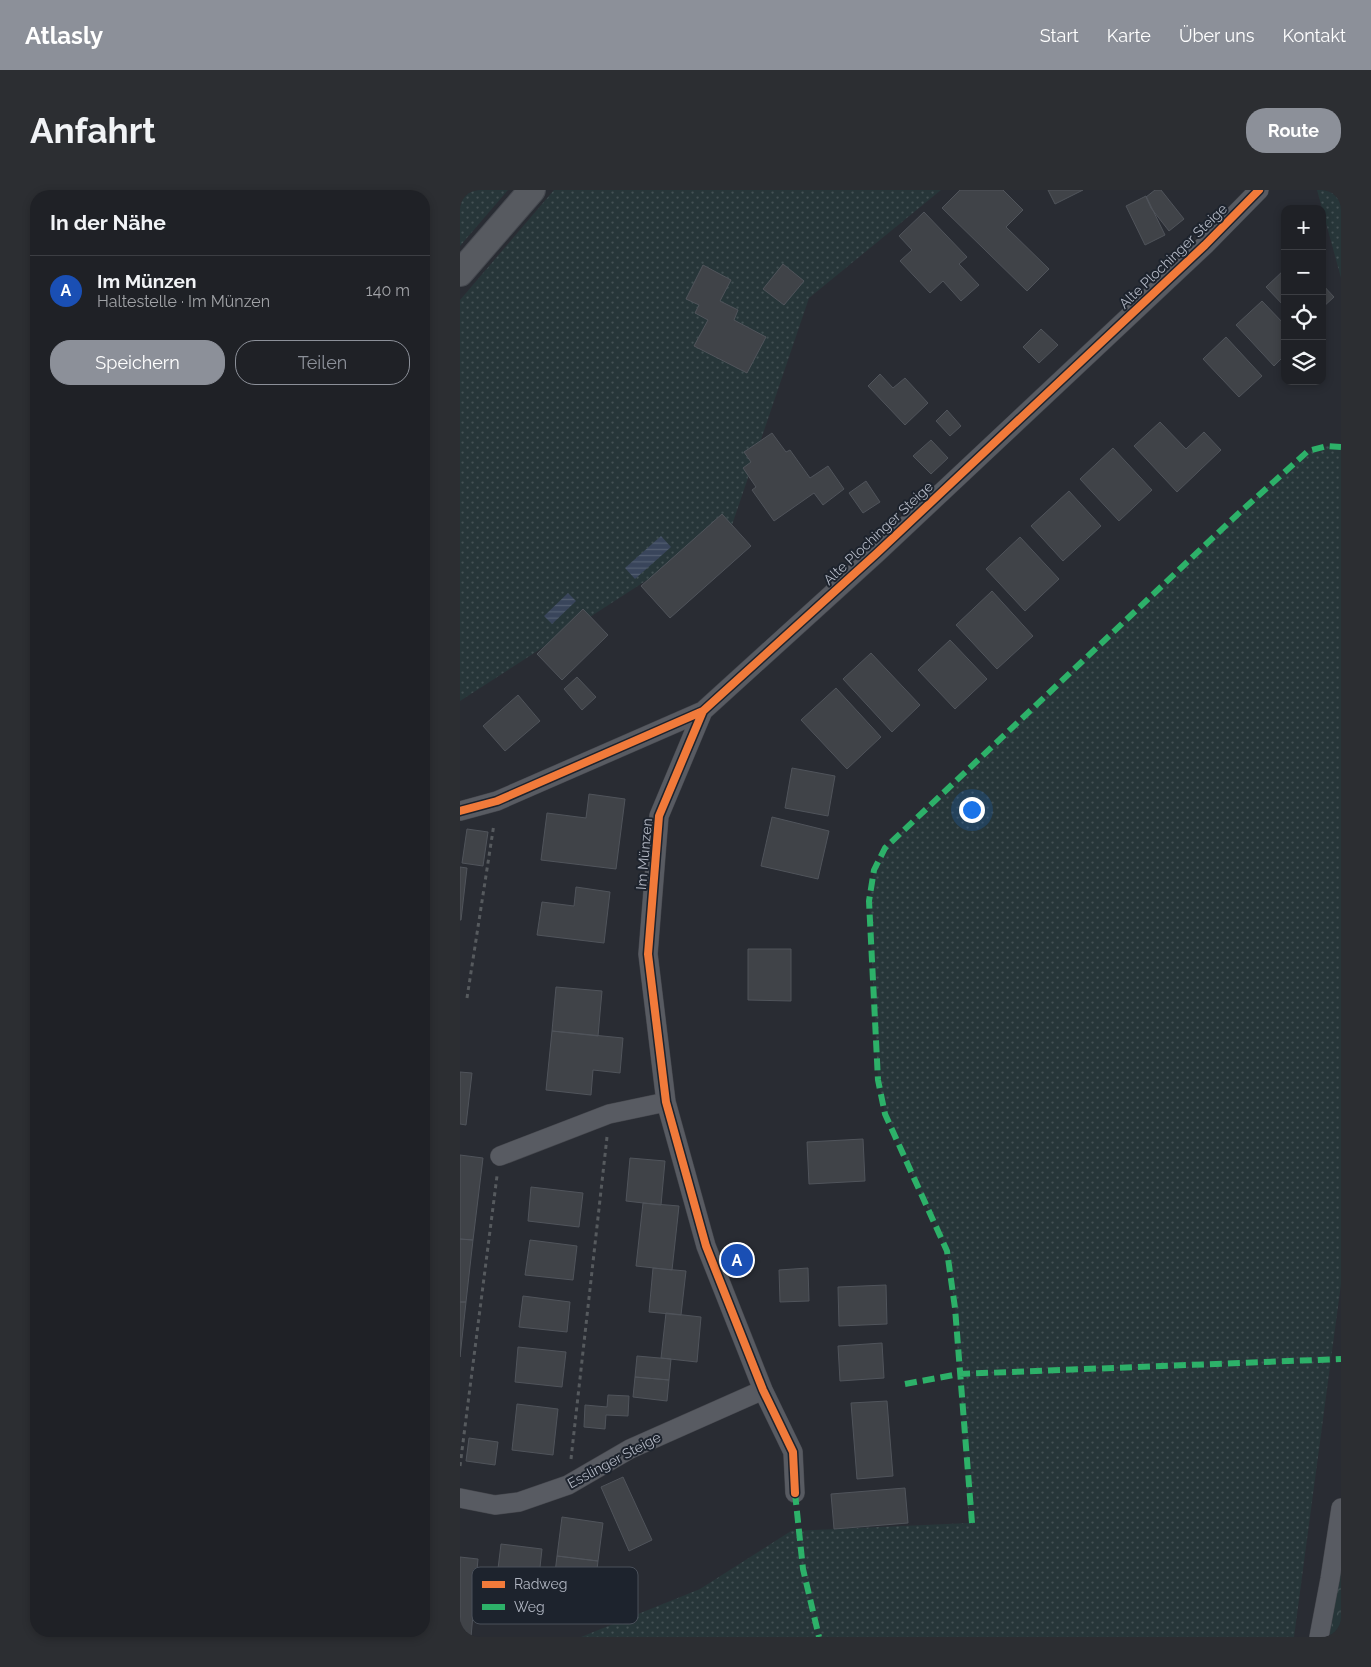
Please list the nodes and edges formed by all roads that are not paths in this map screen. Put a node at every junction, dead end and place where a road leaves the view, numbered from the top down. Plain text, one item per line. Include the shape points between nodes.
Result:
1 (532, 190) edge
2 (1259, 190) edge
3 (460, 273) edge
4 (704, 711) junction
5 (460, 811) edge
6 (666, 1102) junction
7 (500, 1156) road end
8 (763, 1390) junction
9 (795, 1493) dead end
10 (460, 1498) edge
11 (1341, 1508) edge
12 (1319, 1637) edge

1 - 3 main road
2 - 4 street, Alte Plochinger Steige via 877,553
4 - 5 street, Alte Plochinger Steige via 498,801
4 - 6 street, Im Münzen via 659,816 648,954
6 - 7 street via 609,1114
6 - 8 street, Im Münzen via 706,1246
8 - 9 street, Im Münzen via 793,1452
8 - 10 street, Esslinger Steige via 630,1449 568,1485 519,1502 495,1505
11 - 12 street

